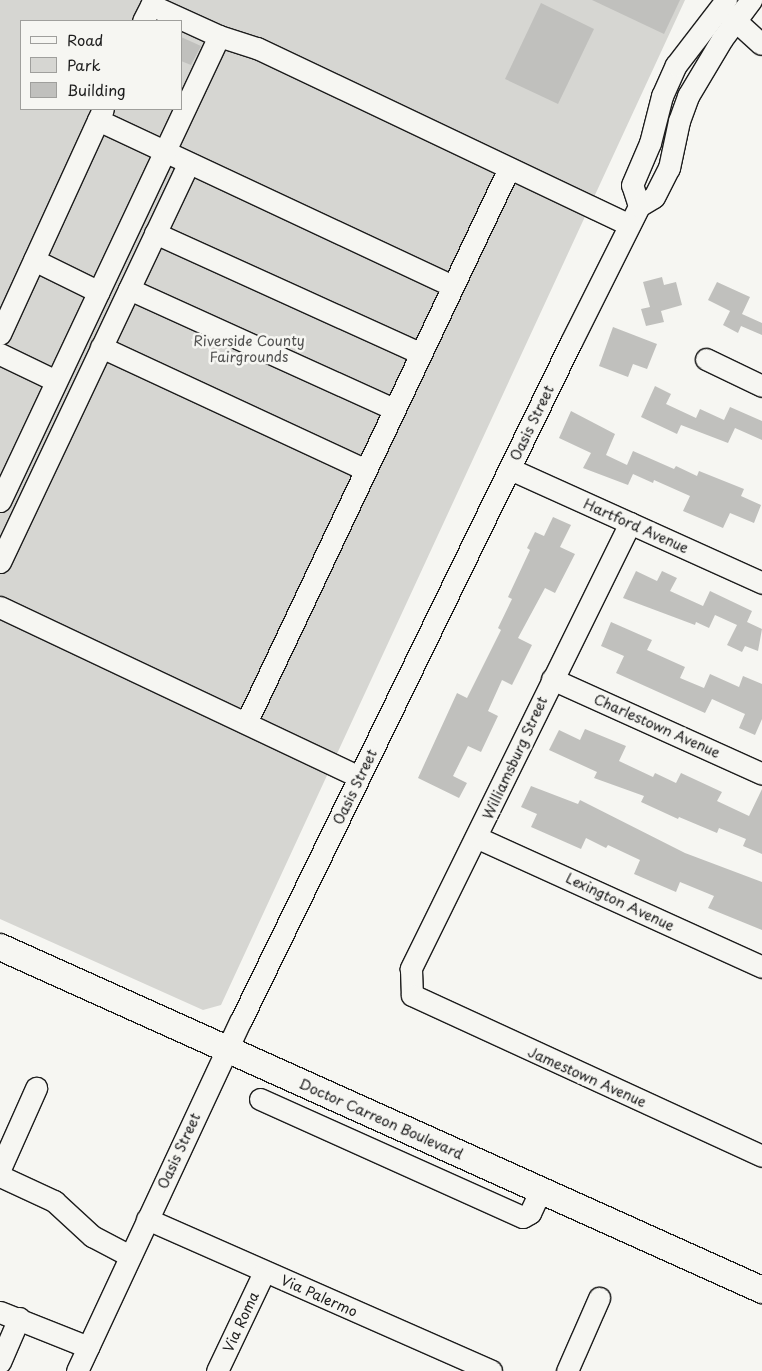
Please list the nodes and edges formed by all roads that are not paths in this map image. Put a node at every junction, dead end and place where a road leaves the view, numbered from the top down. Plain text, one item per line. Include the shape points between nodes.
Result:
1 (752, 0) edge
2 (727, 9) edge
3 (143, 20) edge
4 (219, 36) junction
5 (761, 44) edge
6 (100, 114) edge
7 (164, 152) junction
8 (188, 164) junction
9 (509, 168) junction
10 (629, 225) junction
11 (156, 232) junction
12 (34, 260) junction
13 (452, 286) junction
14 (129, 289) junction
15 (99, 292) junction
16 (0, 334) edge
17 (101, 347) junction
18 (419, 353) junction
19 (0, 354) edge
20 (706, 359) dead end
21 (56, 381) junction
22 (762, 386) edge
23 (393, 409) junction
24 (364, 469) junction
25 (510, 469) junction
26 (0, 501) edge
27 (630, 523) junction
28 (0, 562) edge
29 (762, 583) edge
30 (0, 607) edge
31 (552, 679) junction
32 (246, 723) junction
33 (762, 774) edge
34 (360, 776) junction
35 (478, 838) junction
36 (0, 947) edge
37 (762, 967) edge
38 (412, 995) joint
39 (227, 1049) junction
40 (36, 1088) dead end
41 (260, 1099) dead end
42 (762, 1156) edge
43 (0, 1169) edge
44 (0, 1176) edge
45 (540, 1192) junction
46 (147, 1219) junction
47 (130, 1256) junction
48 (264, 1272) junction
49 (762, 1290) edge
50 (599, 1298) dead end
51 (6, 1313) edge
52 (88, 1347) junction
53 (0, 1362) edge
54 (77, 1371) edge
55 (217, 1371) edge
56 (491, 1371) edge
57 (567, 1371) edge

1 - 2 street, Oasis Street
2 - 5 street
2 - 10 street, Oasis Street via 678,121 669,168 654,197 639,206
3 - 4 street via 151,4
4 - 7 street
4 - 9 street via 257,48
6 - 7 street
6 - 12 street
7 - 8 street
7 - 15 street
8 - 11 street
8 - 13 street
9 - 10 street
9 - 13 street
10 - 25 street, Oasis Street
11 - 14 street
11 - 18 street
12 - 15 street
12 - 16 street
13 - 18 street
14 - 17 street
14 - 23 street
15 - 21 street
17 - 24 street
17 - 28 street
18 - 23 street
19 - 21 street
20 - 22 street
21 - 26 street
23 - 24 street
24 - 32 street
25 - 27 street, Hartford Avenue
25 - 34 street, Oasis Street
27 - 29 street, Hartford Avenue
27 - 31 street, Williamsburg Street
30 - 32 street
31 - 33 street, Charlestown Avenue
31 - 35 street, Williamsburg Street
32 - 34 street
34 - 39 street, Oasis Street
35 - 37 street, Lexington Avenue
35 - 38 street, Williamsburg Street via 411,969
36 - 39 main road, Doctor Carreon Boulevard
38 - 42 street, Jamestown Avenue
39 - 45 main road, Doctor Carreon Boulevard
39 - 46 street, Oasis Street
40 - 43 street
41 - 45 street via 523,1217 530,1213
44 - 47 street via 54,1201 92,1236
45 - 49 main road, Doctor Carreon Boulevard
46 - 47 street, Oasis Street
46 - 48 street, Via Palermo
47 - 52 street, Oasis Street
48 - 55 street, Via Roma
48 - 56 street, Via Palermo
50 - 57 street
51 - 52 street
51 - 53 street
52 - 54 street, Oasis Street

